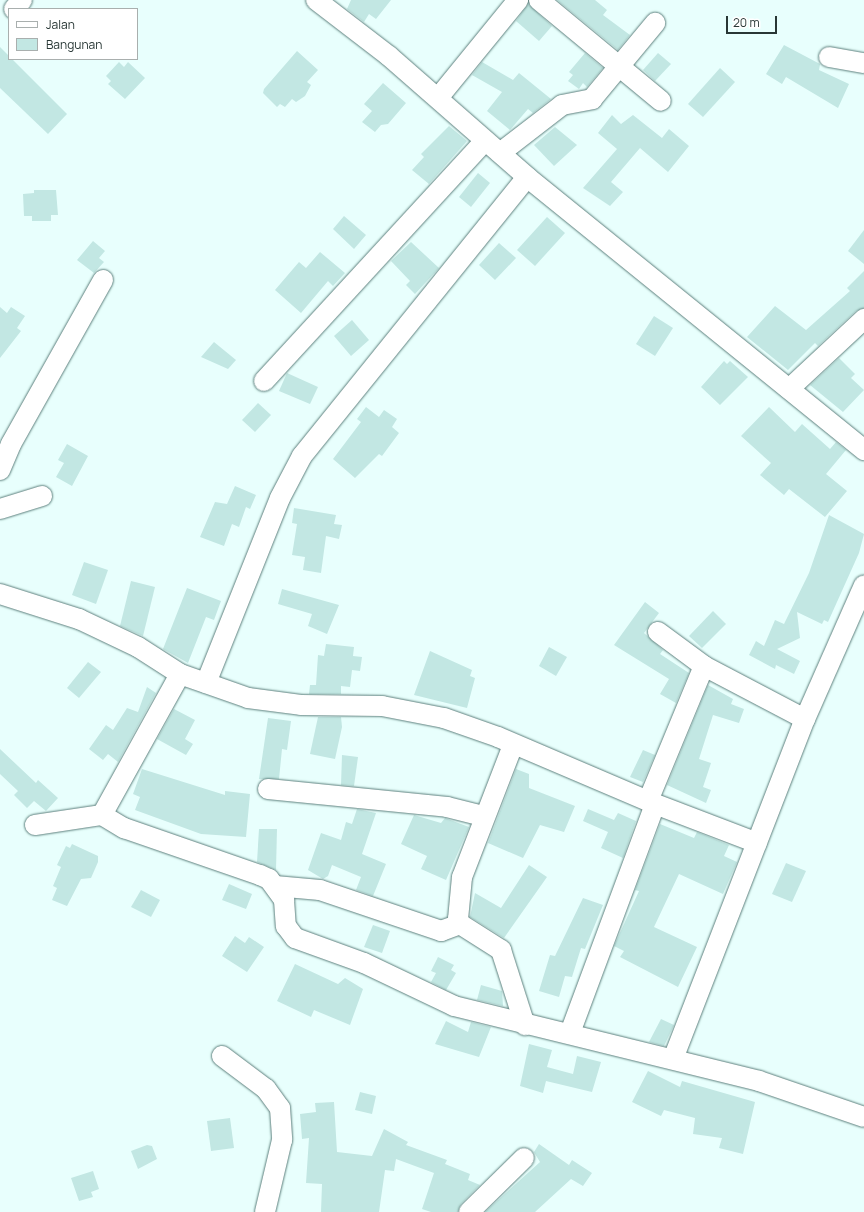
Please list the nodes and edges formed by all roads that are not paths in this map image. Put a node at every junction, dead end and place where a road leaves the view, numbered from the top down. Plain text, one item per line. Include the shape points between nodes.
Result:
1 (22, 0) edge
2 (316, 0) edge
3 (518, 0) edge
4 (538, 0) edge
5 (15, 8) edge
6 (655, 23) dead end
7 (829, 57) dead end
8 (864, 63) edge
9 (621, 66) junction
10 (438, 98) junction
11 (661, 101) dead end
12 (492, 147) junction
13 (527, 177) junction
14 (103, 280) dead end
15 (864, 320) edge
16 (264, 381) dead end
17 (789, 389) junction
18 (864, 450) edge
19 (0, 470) edge
20 (42, 496) dead end
21 (0, 509) edge
22 (864, 585) edge
23 (0, 594) edge
24 (658, 632) dead end
25 (704, 666) junction
26 (180, 674) junction
27 (206, 683) junction
28 (805, 719) junction
29 (513, 745) junction
30 (268, 789) dead end
31 (651, 802) junction
32 (102, 815) junction
33 (483, 816) junction
34 (35, 825) dead end
35 (756, 842) junction
36 (275, 886) junction
37 (460, 924) junction
38 (525, 1025) junction
39 (570, 1033) junction
40 (222, 1056) dead end
41 (673, 1059) junction
42 (864, 1117) edge
43 (524, 1158) dead end
44 (265, 1212) edge
45 (469, 1212) edge

1 - 5 street
2 - 10 street
3 - 10 street
4 - 9 street
6 - 9 street
7 - 8 street
9 - 11 street
9 - 12 street via 592,99 562,105
10 - 12 street
12 - 13 street
12 - 16 street
13 - 17 street
13 - 27 street via 302,456 280,498
14 - 19 street via 11,444
15 - 17 street
17 - 18 street
20 - 21 street
22 - 28 street
23 - 26 street via 79,619 138,647
24 - 25 street
25 - 28 street
25 - 31 street
26 - 27 street
26 - 32 street
27 - 29 street via 273,702 382,706 444,718
28 - 35 street
29 - 31 street
29 - 33 street
30 - 33 street via 439,806
31 - 35 street
31 - 39 street
32 - 34 street
32 - 36 street via 124,828 260,875
33 - 37 street via 462,877 458,902
35 - 41 street
36 - 37 street via 320,890 441,932
36 - 38 street via 284,900 288,932 295,938 364,962 454,1006
37 - 38 street via 501,950
38 - 39 street
39 - 41 street
40 - 44 street via 266,1089 280,1108 282,1140
41 - 42 street via 759,1081
43 - 45 street

